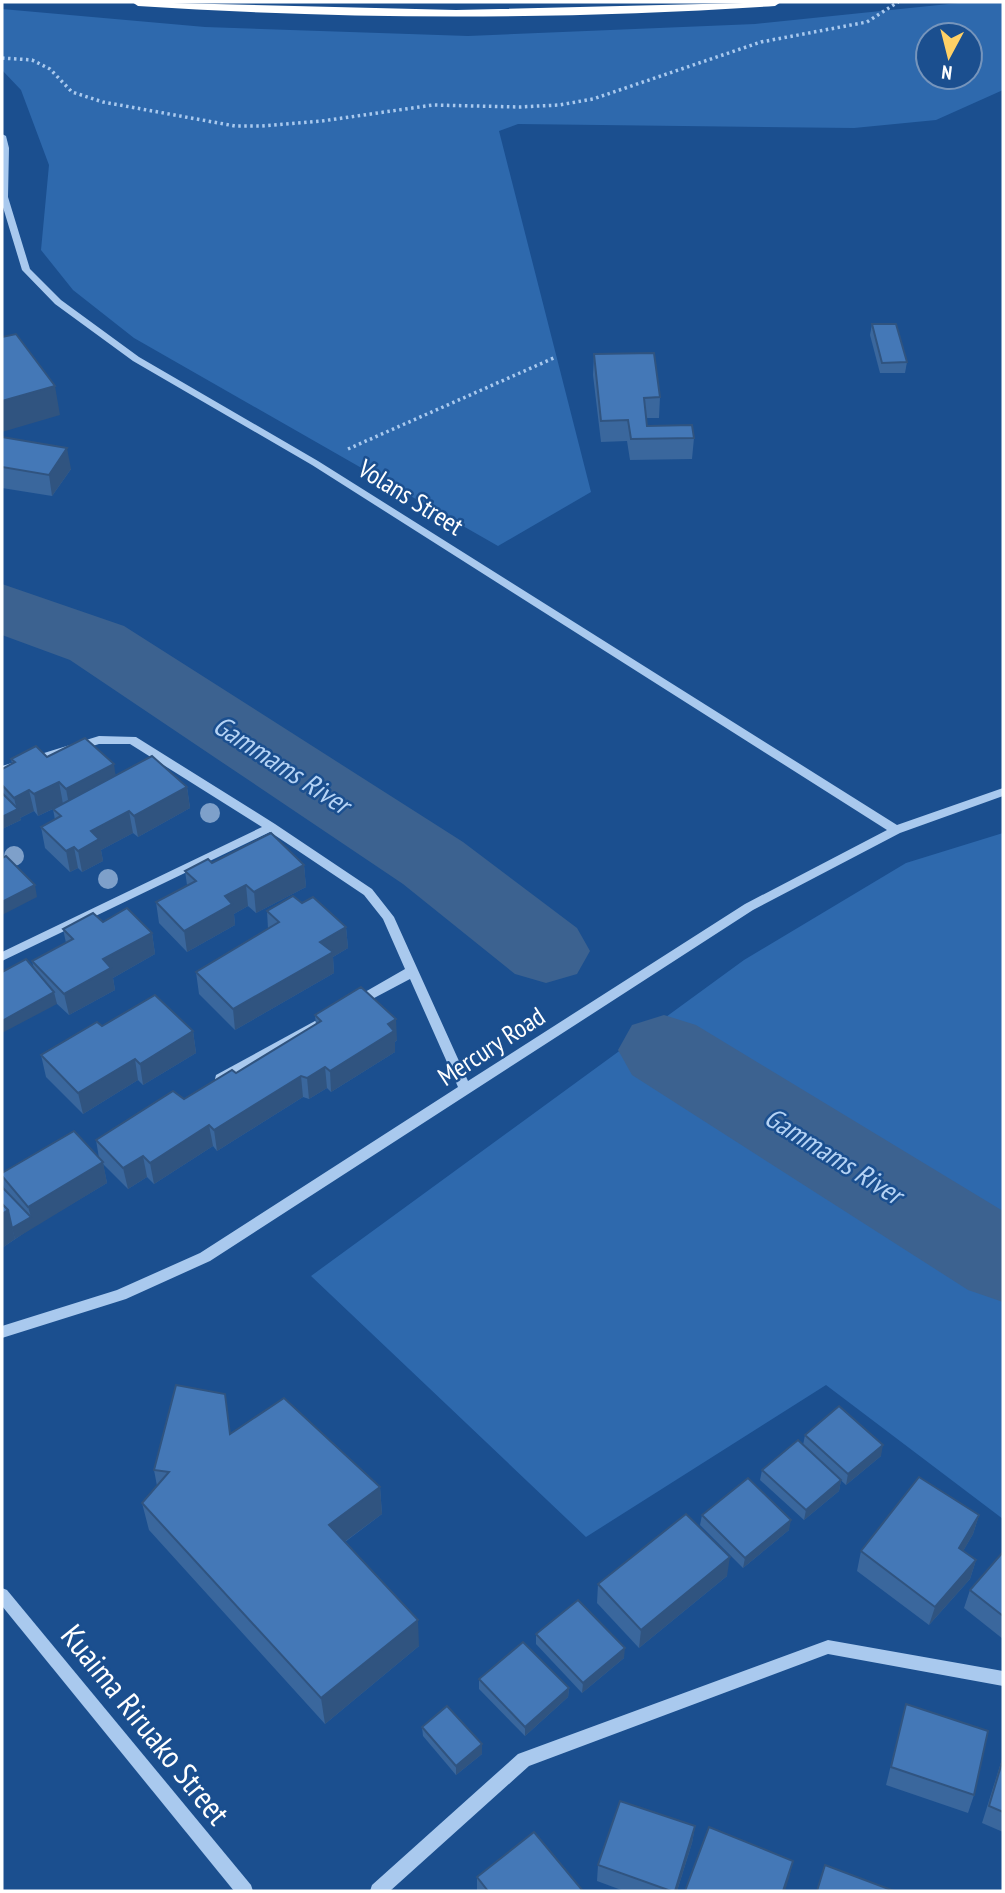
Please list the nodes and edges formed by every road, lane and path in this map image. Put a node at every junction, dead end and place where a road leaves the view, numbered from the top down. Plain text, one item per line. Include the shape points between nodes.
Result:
1 (138, 2) edge
2 (775, 2) edge
3 (898, 2) edge
4 (2, 58) edge
5 (2, 136) edge
6 (556, 357) dead end
7 (315, 463) junction
8 (2, 770) edge
9 (1003, 792) edge
10 (271, 827) junction
11 (896, 830) junction
12 (2, 957) edge
13 (413, 971) junction
14 (209, 1086) edge
15 (466, 1090) junction
16 (2, 1332) edge
17 (2, 1595) edge
18 (1003, 1679) edge
19 (245, 1891) edge
20 (378, 1891) edge

1 - 2 highway via 502,13
3 - 4 path via 867,22 761,42 593,99 519,107 433,105 262,126 235,126 103,102 72,92 51,69 32,61
5 - 7 street, Volans Street via 4,197 26,270 58,302 136,359
6 - 7 path
7 - 11 street, Volans Street
8 - 10 street via 99,740 132,740
9 - 11 street, Mercury Road
10 - 12 street
10 - 13 street via 368,892 388,917
11 - 15 street, Mercury Road via 749,907
13 - 14 street
13 - 15 street
15 - 16 street, Mercury Road via 205,1257 121,1295
17 - 19 street, Kuaima Riruako Street
18 - 20 street via 828,1647 524,1760

